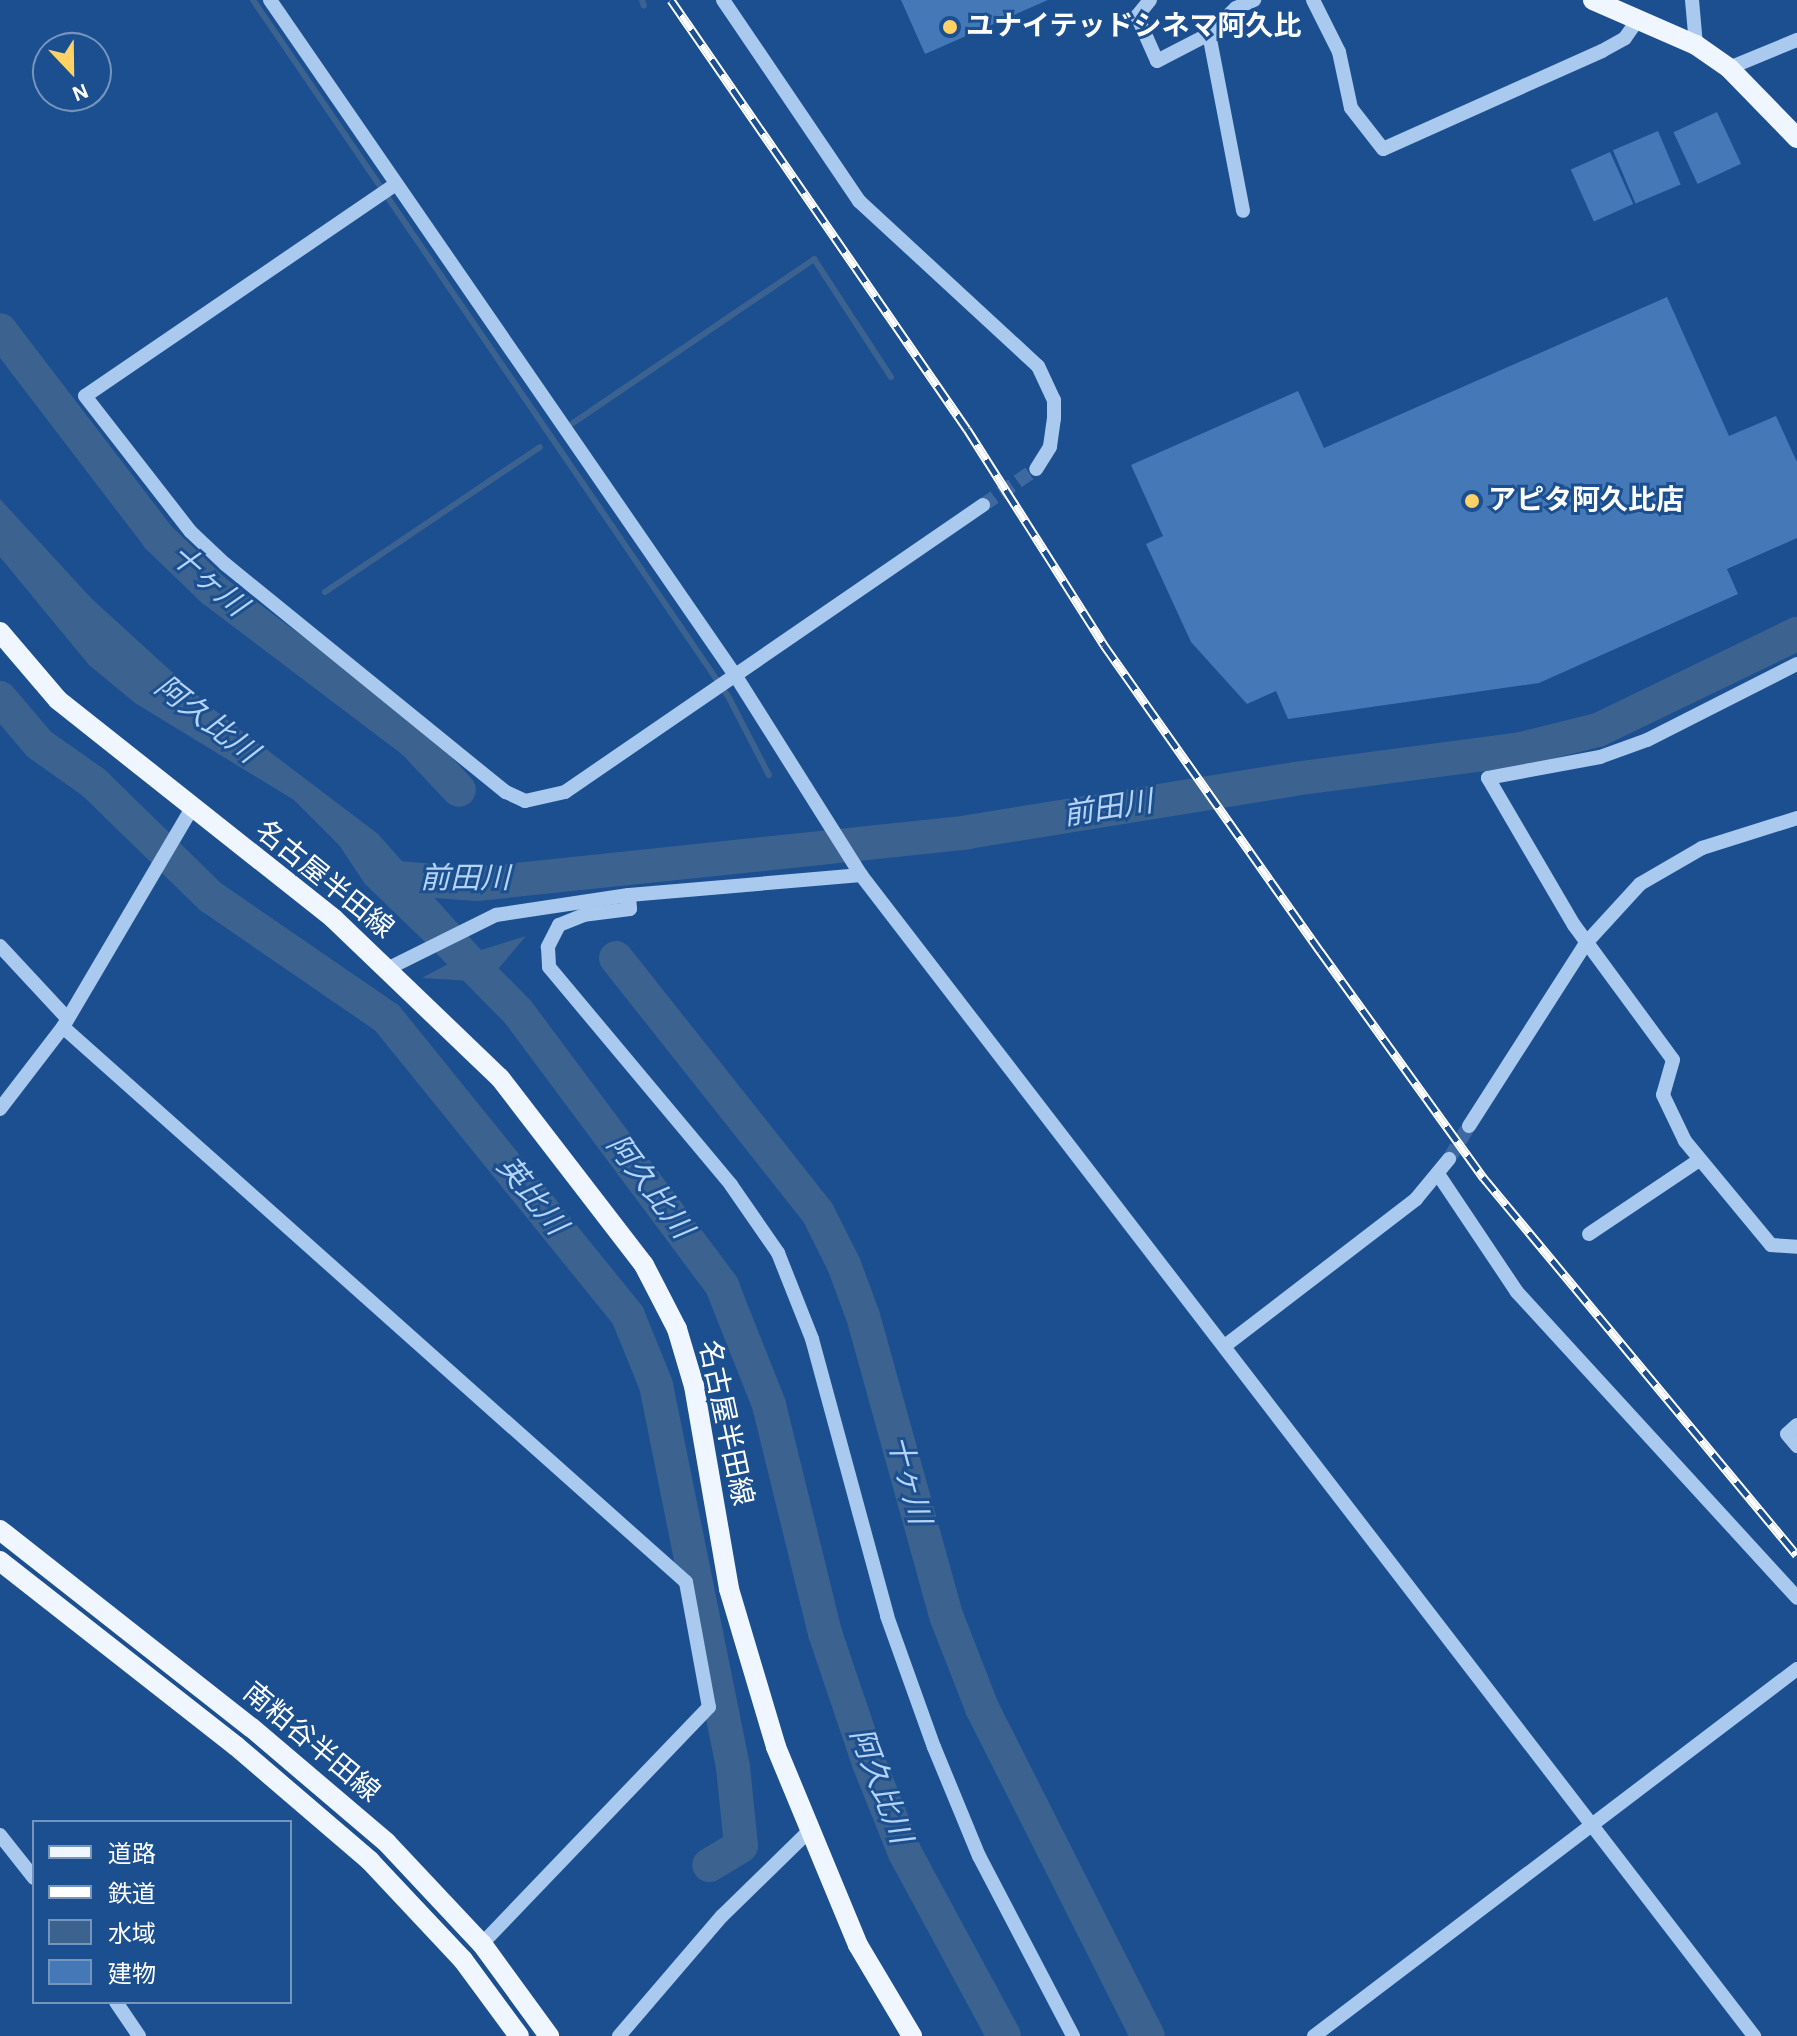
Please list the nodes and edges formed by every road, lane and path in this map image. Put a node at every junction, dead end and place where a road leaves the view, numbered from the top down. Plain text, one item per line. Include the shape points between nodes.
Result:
1 (270, 0) edge
2 (723, 0) edge
3 (1150, 0) edge
4 (1254, 0) edge
5 (1313, 0) edge
6 (1593, 0) edge
7 (1692, 0) edge
8 (1639, 18) junction
9 (1209, 34) junction
10 (1797, 40) edge
11 (1696, 45) junction
12 (1729, 68) junction
13 (1797, 138) edge
14 (396, 184) junction
15 (1243, 211) dead end
16 (1036, 469) tunnel mouth
17 (983, 505) tunnel mouth
18 (0, 632) edge
19 (1797, 664) edge
20 (737, 678) junction
21 (191, 810) junction
22 (1797, 818) edge
23 (859, 871) junction
24 (629, 895) junction
25 (1586, 943) junction
26 (0, 946) edge
27 (387, 969) junction
28 (65, 1023) junction
29 (0, 1109) edge
30 (1469, 1126) tunnel mouth
31 (1449, 1159) tunnel mouth
32 (1699, 1160) junction
33 (1438, 1174) junction
34 (1589, 1234) dead end
35 (1797, 1247) edge
36 (1226, 1345) junction
37 (1797, 1425) edge
38 (1797, 1446) edge
39 (0, 1530) edge
40 (0, 1561) edge
41 (1797, 1598) edge
42 (1797, 1669) edge
43 (1592, 1824) junction
44 (809, 1831) junction
45 (0, 1835) edge
46 (32, 1875) edge
47 (482, 1944) junction
48 (117, 2004) edge
49 (139, 2036) edge
50 (519, 2036) edge
51 (549, 2036) edge
52 (619, 2036) edge
53 (912, 2036) edge
54 (1073, 2036) edge
55 (1314, 2036) edge
56 (1754, 2036) edge

1 - 14 street
2 - 16 street via 859,201 1038,366 1054,400 1054,418 1050,447
3 - 9 street via 1137,16 1157,61
4 - 9 street via 1236,8
5 - 8 street via 1339,52 1351,108 1383,149 1602,51 1625,38
6 - 8 main road
7 - 11 street
8 - 11 main road
9 - 15 street
10 - 12 street
11 - 12 main road
12 - 13 main road
14 - 20 street
14 - 20 street via 85,396 191,532 225,564 506,792 525,801 565,792
17 - 20 street
18 - 21 main road, 名古屋半田線 via 58,700
19 - 25 street via 1600,757 1488,778
20 - 23 street
21 - 27 main road, 名古屋半田線 via 333,918
21 - 28 street
22 - 25 street via 1672,862 1640,884
23 - 24 street
23 - 36 street
24 - 27 street via 496,915
24 - 54 street via 630,909 584,915 559,925 548,947 549,967 731,1185 778,1253 812,1339 887,1616 934,1747 979,1856
25 - 30 street
25 - 32 street via 1673,1060 1663,1095
26 - 28 street
27 - 44 main road, 名古屋半田線 via 500,1078 644,1265 677,1329 710,1463 729,1589 776,1747
28 - 29 street
28 - 47 street via 686,1582 709,1707
31 - 33 street
32 - 34 street
32 - 35 street via 1771,1245
33 - 36 street via 1379,1230
33 - 41 street via 1517,1292
36 - 43 street
37 - 38 street via 1787,1434
39 - 47 main road, 南粕谷半田線 via 252,1728 387,1843
40 - 50 main road, 南粕谷半田線 via 236,1746 370,1861 463,1960
42 - 43 street
43 - 55 street
43 - 56 street
44 - 52 street via 722,1916
44 - 53 main road, 名古屋半田線 via 858,1945
45 - 46 street
47 - 51 main road, 南粕谷半田線
48 - 49 street

